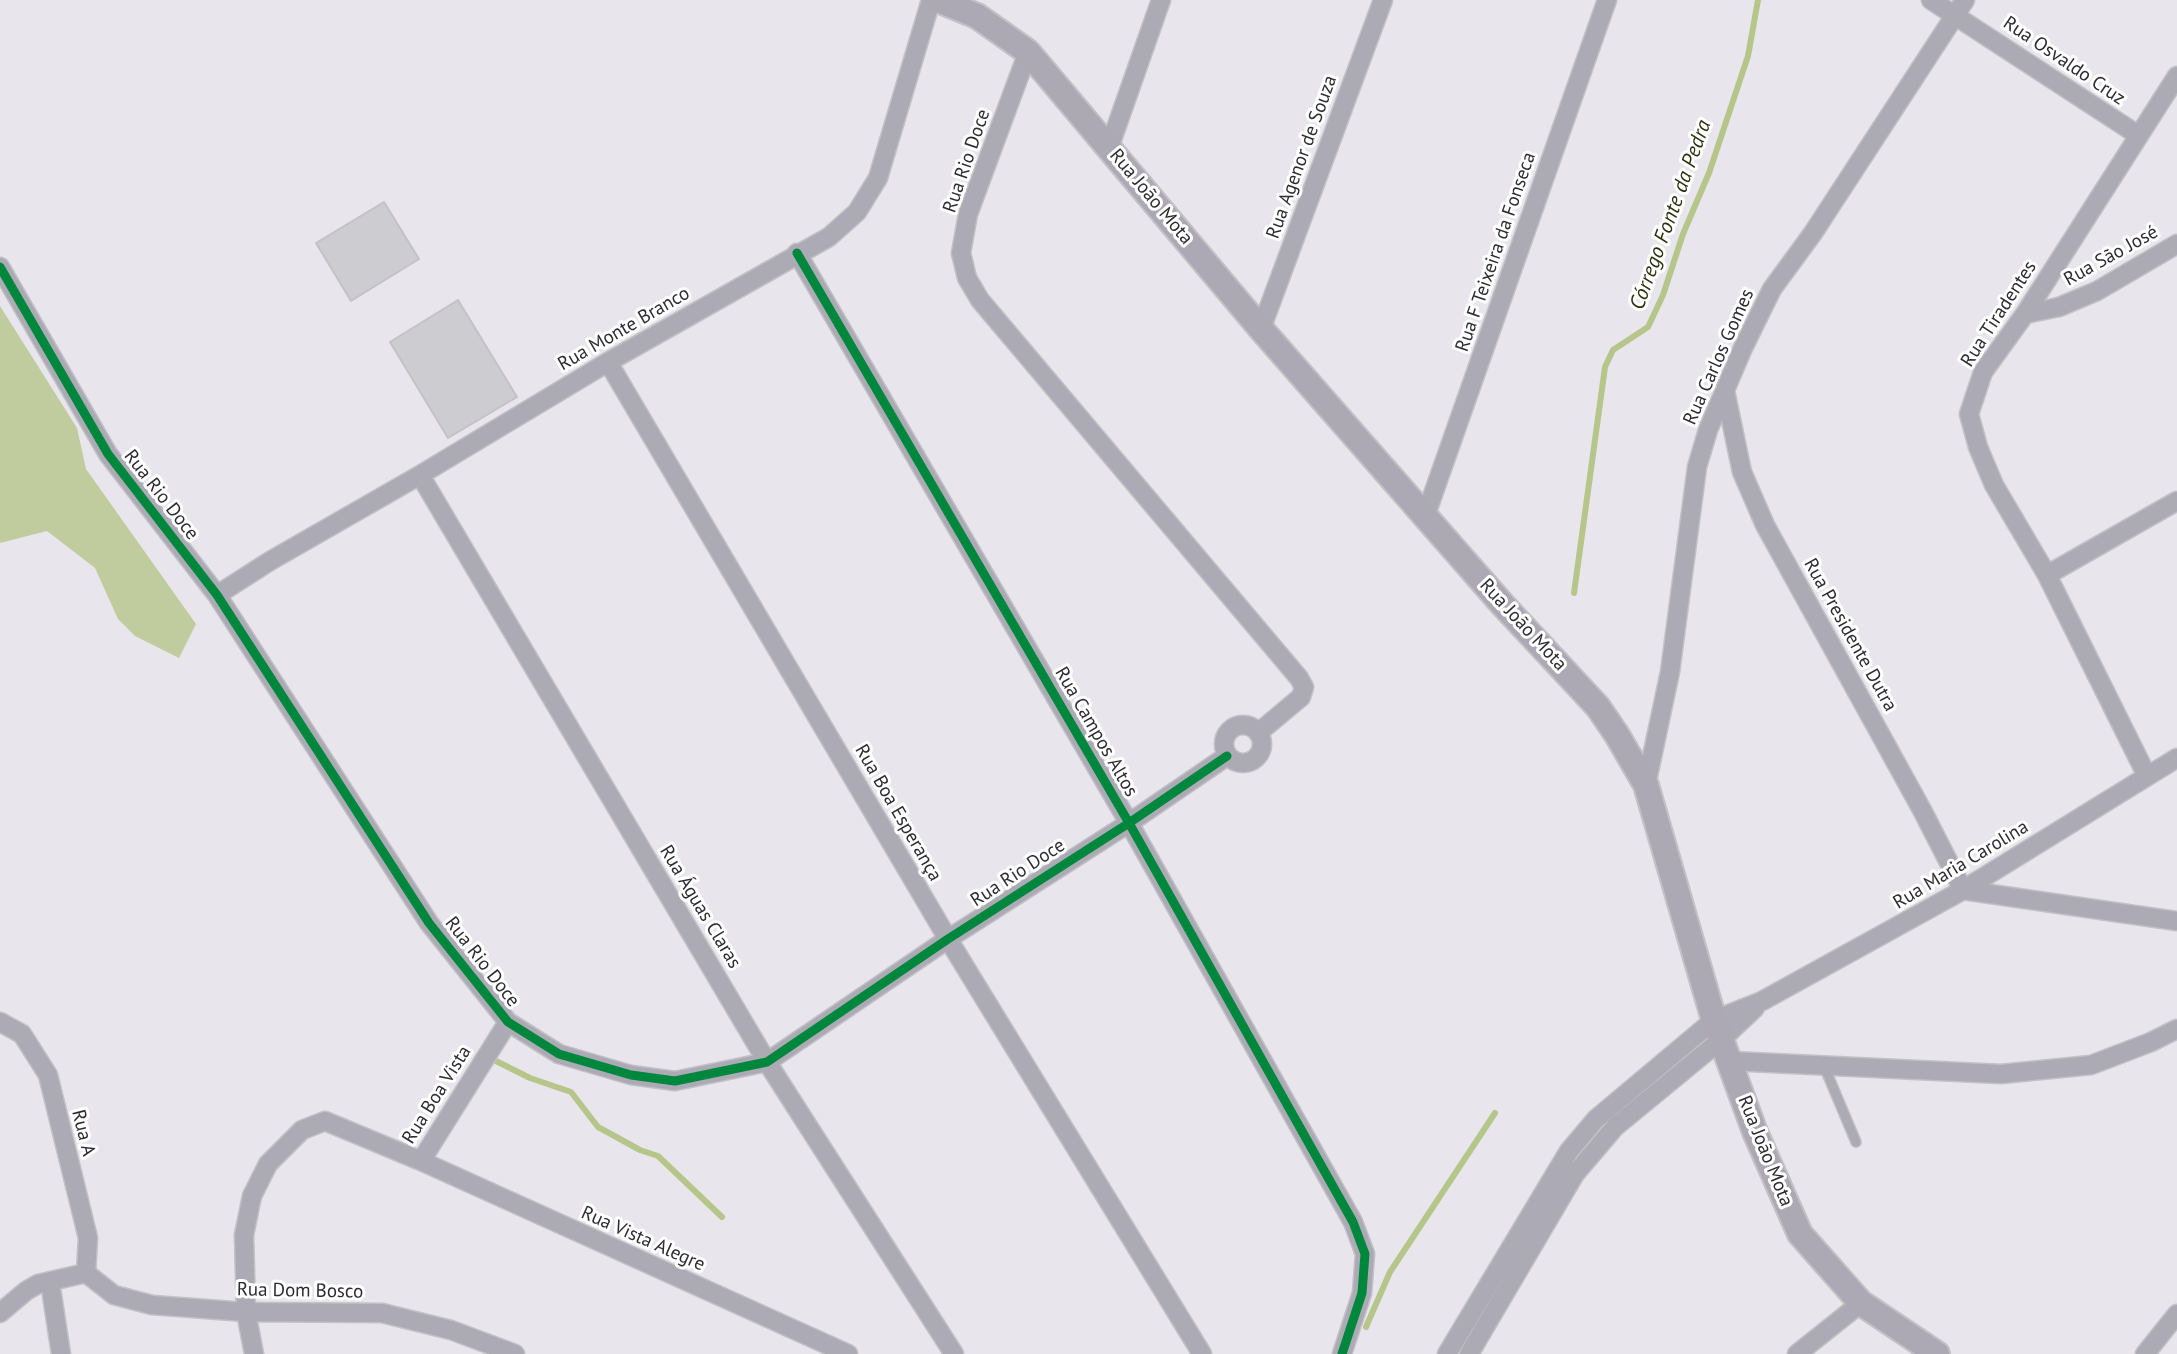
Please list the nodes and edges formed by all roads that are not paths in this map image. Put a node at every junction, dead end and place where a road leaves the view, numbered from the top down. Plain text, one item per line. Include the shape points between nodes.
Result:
1 (931, 0) edge
2 (938, 0) edge
3 (1161, 0) edge
4 (1383, 0) edge
5 (1607, 0) edge
6 (1931, 0) edge
7 (1960, 7) edge
8 (1028, 52) junction
9 (2177, 76) edge
10 (2138, 135) junction
11 (1109, 148) junction
12 (2177, 244) edge
13 (797, 253) junction
14 (0, 267) edge
15 (2025, 314) junction
16 (1261, 329) junction
17 (608, 362) junction
18 (1725, 391) junction
19 (420, 475) junction
20 (2177, 501) edge
21 (1425, 517) junction
22 (2048, 575) junction
23 (217, 595) junction
24 (1258, 733) junction
25 (1227, 756) junction
26 (2177, 758) edge
27 (2147, 776) junction
28 (1646, 785) junction
29 (1129, 823) junction
30 (1963, 890) junction
31 (2177, 921) edge
32 (948, 939) junction
33 (0, 1022) edge
34 (508, 1022) junction
35 (2177, 1029) edge
36 (1722, 1040) junction
37 (767, 1062) junction
38 (1824, 1066) junction
39 (1856, 1142) dead end
40 (421, 1161) junction
41 (86, 1273) junction
42 (50, 1282) junction
43 (1861, 1303) junction
44 (246, 1312) junction
45 (0, 1313) edge
46 (2177, 1314) edge
47 (61, 1354) edge
48 (254, 1354) edge
49 (515, 1354) edge
50 (848, 1354) edge
51 (954, 1354) edge
52 (1202, 1354) edge
53 (1342, 1354) edge
54 (1447, 1354) edge
55 (1469, 1354) edge
56 (1797, 1354) edge
57 (1937, 1354) edge
58 (2146, 1354) edge

1 - 13 street, Rua Monte Branco via 878,178 857,212 829,237
2 - 8 main road, Rua João Mota via 977,16
3 - 11 street
4 - 16 street, Rua Agenor de Souza
5 - 21 street, Rua F Teixeira da Fonseca
6 - 7 street, Rua Osvaldo Cruz
7 - 10 street, Rua Osvaldo Cruz
7 - 18 street, Rua Carlos Gomes via 1772,289
8 - 11 main road, Rua João Mota
8 - 24 street, Rua Rio Doce via 968,214 961,253 967,278 980,300 1299,678 1304,687 1301,697
9 - 10 street, Rua Tiradentes
10 - 15 street, Rua Tiradentes
11 - 16 main road, Rua João Mota
12 - 15 street, Rua São José via 2097,291 2059,307
13 - 17 street, Rua Monte Branco
13 - 29 street, Rua Campos Altos
14 - 23 street, Rua Rio Doce via 108,454
15 - 22 street, Rua Tiradentes via 1983,372 1969,414 1994,485
16 - 21 main road, Rua João Mota
17 - 19 street, Rua Monte Branco
17 - 32 street, Rua Boa Esperança
18 - 28 street, Rua Carlos Gomes via 1697,467 1670,672
18 - 30 street, Rua Presidente Dutra via 1742,472 1765,525
19 - 23 street, Rua Monte Branco
19 - 37 street, Rua Águas Claras
20 - 22 street
21 - 28 main road, Rua João Mota via 1598,707
22 - 27 street, Rua Tiradentes
23 - 34 street, Rua Rio Doce via 429,923
24 - 25 street via 1262,747 1254,760 1240,763
24 - 25 street via 1245,725 1231,729 1223,741
25 - 29 street, Rua Rio Doce
26 - 27 street, Rua Maria Carolina
27 - 30 street, Rua Maria Carolina
28 - 36 main road, Rua João Mota
29 - 32 street, Rua Rio Doce
29 - 53 street, Rua Campos Altos via 1353,1222 1365,1254 1362,1293
30 - 31 street
30 - 36 street, Rua Maria Carolina via 1762,1001
32 - 37 street, Rua Rio Doce
32 - 52 street, Rua Boa Esperança
33 - 41 street, Rua A via 22,1034 48,1075 88,1238
34 - 37 street, Rua Rio Doce via 559,1054 642,1077 676,1082
34 - 40 street, Rua Boa Vista
35 - 38 street via 2091,1065 2001,1074
36 - 38 street
36 - 43 main road, Rua João Mota via 1755,1132 1800,1234
36 - 54 street via 1596,1118 1569,1151
36 - 55 street via 1615,1127 1575,1174
37 - 51 street, Rua Águas Claras
38 - 39 lane
40 - 44 street, Rua Boa Vista via 325,1121 302,1130 268,1164 252,1196 244,1235
40 - 50 street, Rua Vista Alegre
41 - 42 street
41 - 44 street, Rua Dom Bosco via 114,1294 152,1305
42 - 45 street via 26,1291
42 - 47 street
43 - 56 street
43 - 57 main road, Rua João Mota
44 - 48 street, Rua Boa Vista
44 - 49 street, Rua Dom Bosco via 382,1312 451,1330
46 - 58 street

